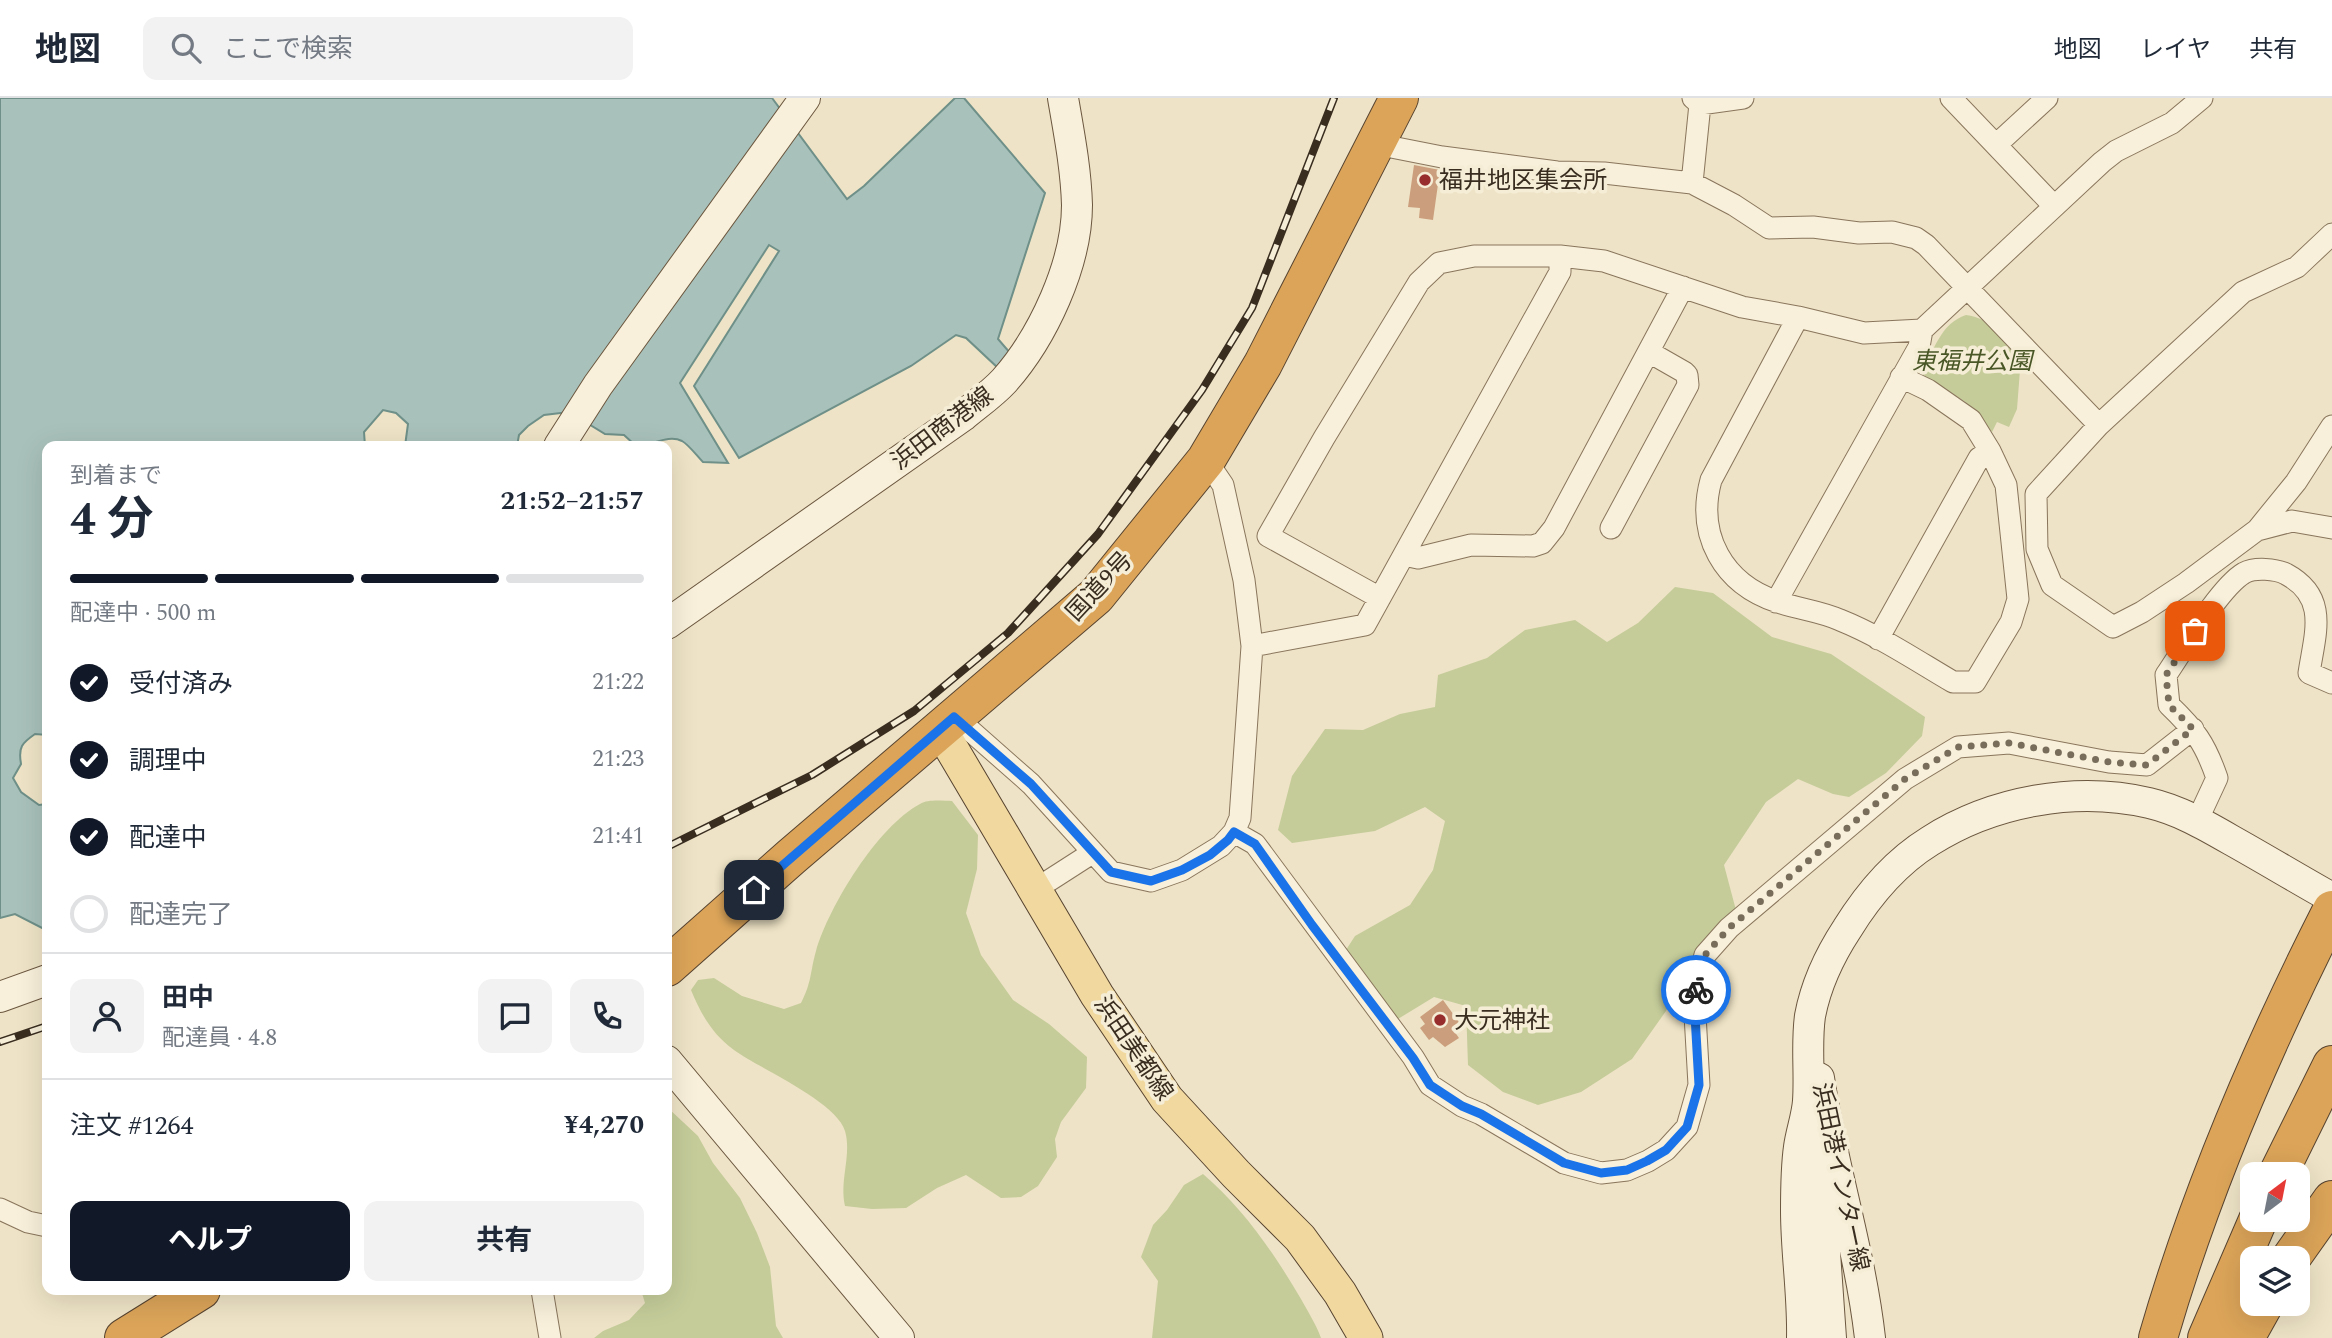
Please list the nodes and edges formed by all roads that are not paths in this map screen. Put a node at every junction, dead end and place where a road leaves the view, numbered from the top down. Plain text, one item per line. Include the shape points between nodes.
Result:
1 (805, 98) edge
2 (1063, 98) edge
3 (1399, 98) edge
4 (1743, 98) edge
5 (1951, 98) edge
6 (2047, 98) edge
7 (2202, 98) edge
8 (1697, 101) edge
9 (1376, 144) junction
10 (1996, 145) junction
11 (1692, 183) junction
12 (2053, 206) junction
13 (2332, 234) edge
14 (1560, 256) junction
15 (1684, 287) junction
16 (1966, 289) junction
17 (1798, 317) junction
18 (1922, 330) junction
19 (1649, 352) junction
20 (1901, 377) junction
21 (2099, 425) junction
22 (2332, 426) edge
23 (562, 441) edge
24 (1990, 451) junction
25 (1206, 460) junction
26 (1611, 528) dead end
27 (2332, 528) edge
28 (2257, 530) junction
29 (1404, 555) junction
30 (1380, 598) junction
31 (1776, 602) junction
32 (672, 620) edge
33 (1878, 639) junction
34 (1252, 646) junction
35 (2332, 683) edge
36 (947, 723) junction
37 (2193, 729) junction
38 (2197, 821) junction
39 (1234, 832) junction
40 (1092, 853) junction
41 (1036, 889) junction
42 (2332, 898) edge
43 (2332, 910) edge
44 (672, 963) edge
45 (42, 982) edge
46 (0, 997) edge
47 (1810, 1016) junction
48 (2332, 1065) edge
49 (672, 1066) edge
50 (1808, 1101) junction
51 (2284, 1162) edge
52 (2332, 1200) edge
53 (0, 1209) edge
54 (42, 1225) edge
55 (2253, 1232) edge
56 (2299, 1246) edge
57 (193, 1295) edge
58 (543, 1295) edge
59 (2257, 1316) edge
60 (124, 1338) edge
61 (550, 1338) edge
62 (900, 1338) edge
63 (1366, 1338) edge
64 (1802, 1338) edge
65 (1831, 1338) edge
66 (1870, 1338) edge
67 (2158, 1338) edge
68 (2207, 1338) edge
69 (2245, 1338) edge

1 - 23 main road
2 - 32 main road, 浜田商港線 via 1074,170 1075,231 1053,304 1004,381 963,416
3 - 9 highway, 国道9号
4 - 8 street
5 - 10 street
6 - 10 street
7 - 12 street via 2172,123 2116,151
8 - 11 street
9 - 11 street via 1545,171
9 - 25 highway, 国道9号 via 1263,364
10 - 12 street
11 - 16 street via 1769,228 1892,232 1916,239
12 - 16 street
13 - 21 street via 2297,267 2243,292
14 - 15 street via 1604,261
14 - 29 street via 1560,272
14 - 30 street via 1474,256 1439,263 1419,282 1268,536
15 - 17 street via 1742,307
15 - 19 street
16 - 18 street
16 - 21 street
17 - 18 street via 1864,333
17 - 31 street via 1711,480 1706,508 1711,541 1727,570
18 - 20 street via 1919,346
19 - 26 street via 1684,372 1688,385
19 - 29 street via 1554,528 1542,542 1471,545 1418,558
20 - 24 street via 1971,420
20 - 31 street
21 - 28 street via 2036,494 2037,548 2052,585 2113,627 2186,583
22 - 28 street via 2296,482
24 - 33 street via 1979,458
24 - 33 street via 2006,485 2018,600 2011,622 1975,682 1953,682
25 - 34 street via 1223,485 1244,580
25 - 36 highway, 国道9号 via 1096,596
27 - 28 street via 2292,521
29 - 30 street
30 - 34 street via 1365,625
31 - 33 street via 1840,619
34 - 39 street via 1240,818
35 - 37 street via 2309,673 2317,622 2313,599 2298,581 2277,569 2246,572 2225,592 2166,675 2169,705
36 - 40 street via 1031,784
36 - 41 main road, 浜田美都線
36 - 44 highway, 国道9号
37 - 38 street via 2209,753 2217,778
37 - 39 street via 2147,765 2009,743 1958,747 1905,779 1729,928 1705,955 1694,998 1699,1085 1687,1127 1666,1150 1647,1161 1627,1170 1601,1173 1564,1163 1430,1085 1255,844
38 - 42 main road, 浜田港インター線
38 - 47 main road, 浜田港インター線 via 2148,803 2098,796 2056,797 1970,821 1929,841 1893,870 1862,905 1822,974
39 - 40 street via 1210,855 1151,881 1111,872
40 - 41 street
41 - 63 main road, 浜田美都線 via 1097,995 1167,1099 1300,1238
43 - 67 highway via 2286,1001 2221,1152
45 - 46 main road
47 - 50 main road, 浜田港インター線
47 - 66 main road, 浜田港インター線 via 1823,1106 1864,1287
48 - 51 highway
49 - 62 main road
50 - 64 main road, 浜田港インター線 via 1798,1149 1796,1213
50 - 65 main road
52 - 56 highway
53 - 54 street
55 - 68 highway
57 - 60 highway
58 - 61 street
59 - 69 highway

